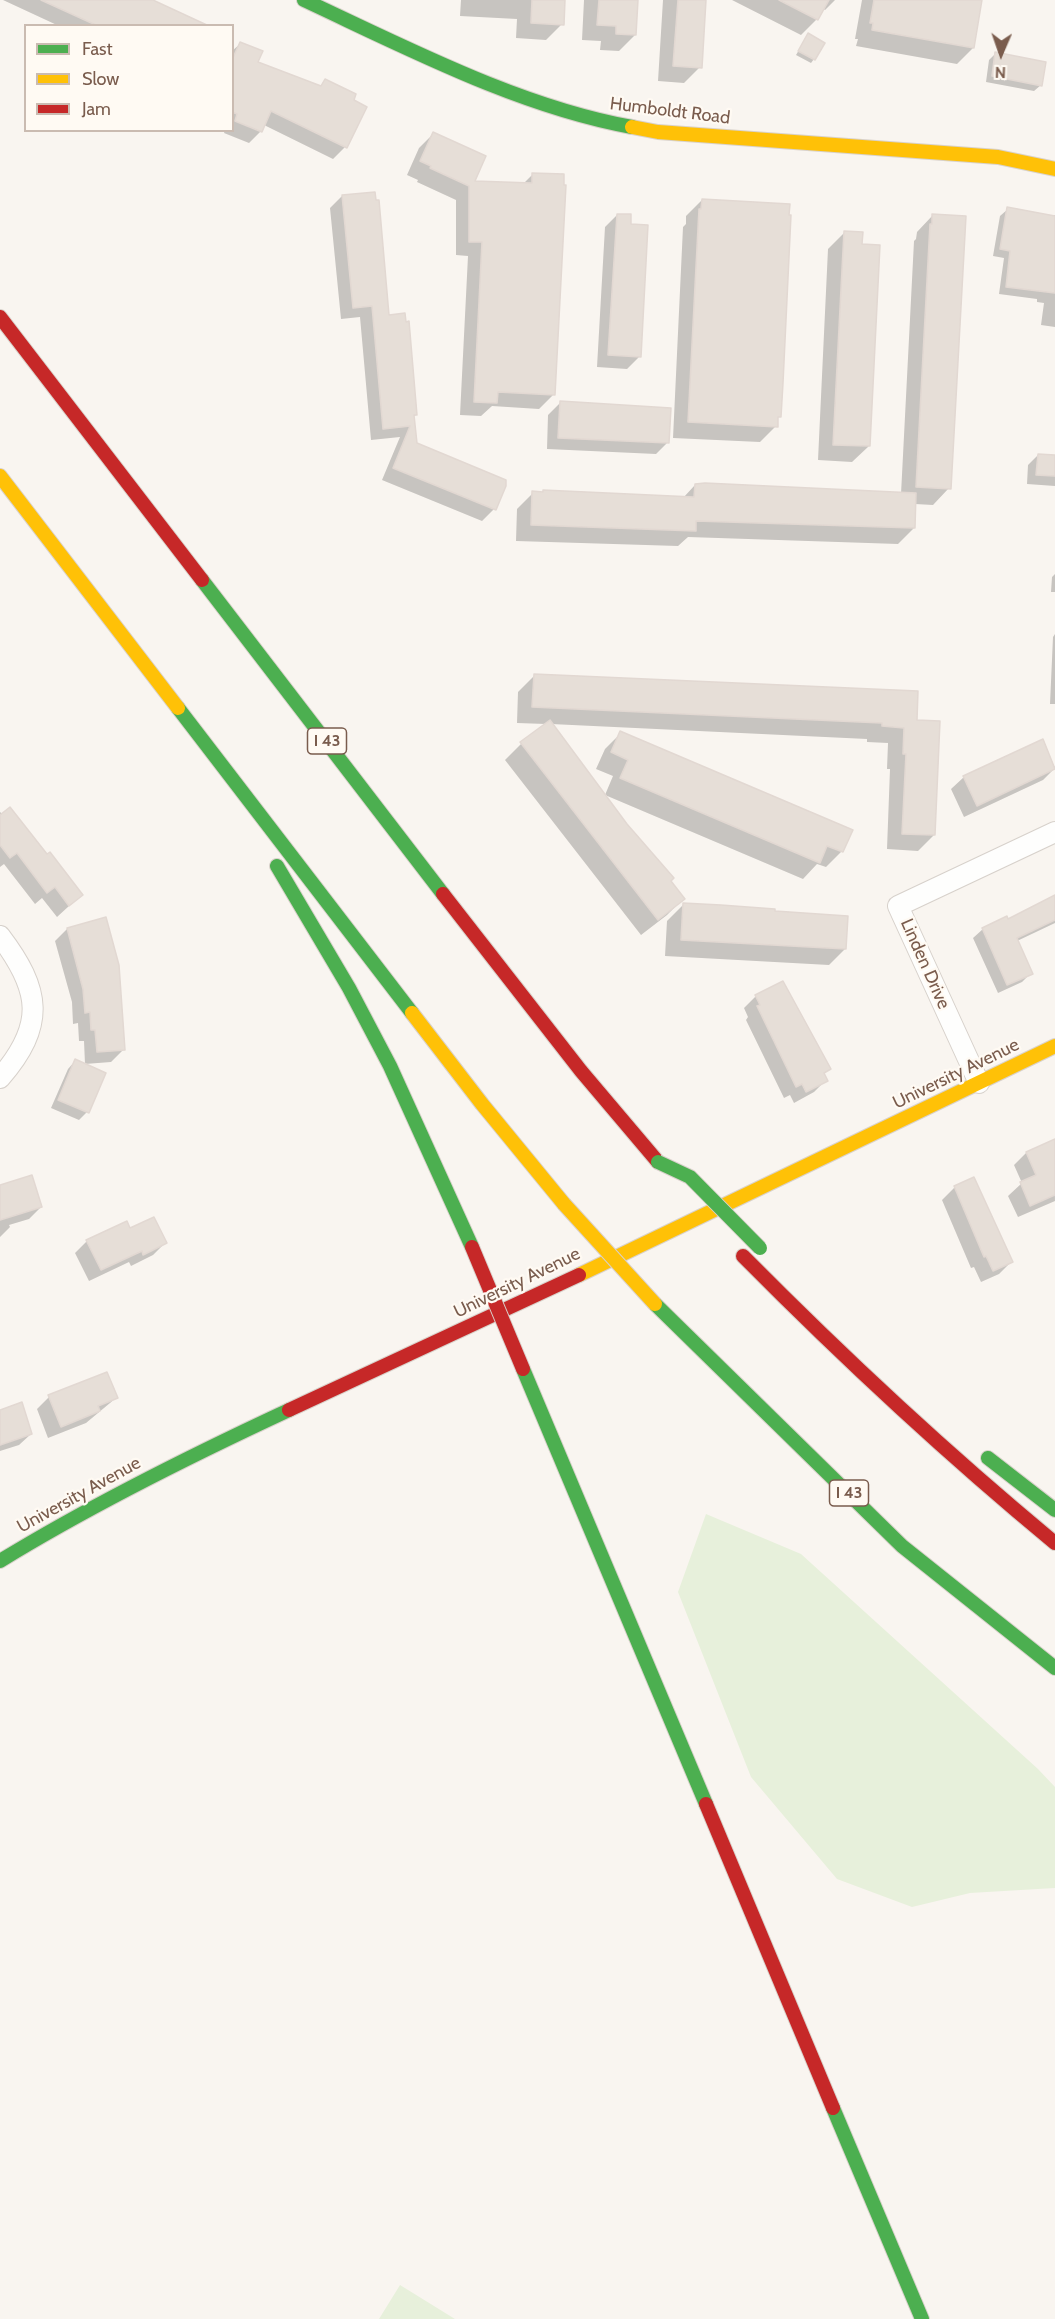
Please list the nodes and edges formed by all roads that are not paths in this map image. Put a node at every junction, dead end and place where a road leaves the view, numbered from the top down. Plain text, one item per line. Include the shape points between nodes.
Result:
1 (304, 0) edge
2 (1055, 169) edge
3 (0, 317) edge
4 (0, 476) edge
5 (248, 798) junction
6 (1055, 832) edge
7 (0, 936) edge
8 (1055, 1046) edge
9 (0, 1078) edge
10 (979, 1083) junction
11 (658, 1162) junction
12 (681, 1188) dead end
13 (696, 1205) dead end
14 (712, 1222) dead end
15 (739, 1251) dead end
16 (763, 1252) dead end
17 (979, 1451) dead end
18 (1055, 1510) edge
19 (1055, 1544) edge
20 (0, 1561) edge
21 (1055, 1668) edge
22 (915, 2301) junction
23 (922, 2319) edge
24 (927, 2319) edge

1 - 2 main road, Humboldt Road via 509,91 603,122 658,132 998,157
3 - 11 main road, I 43 via 519,992
4 - 5 main road, I 43
5 - 21 main road, I 43, bridge via 482,1104 564,1204 656,1304 902,1545
5 - 22 main road, bridge via 269,851 390,1066 472,1247
6 - 10 street, Linden Drive via 898,906
7 - 9 street via 22,966 33,1006 25,1043
8 - 10 main road, University Avenue
10 - 20 main road, University Avenue via 167,1467
11 - 12 main road, I 43
11 - 16 main road, bridge via 690,1177
13 - 14 main road
15 - 19 main road via 819,1333 922,1429
17 - 18 main road
22 - 23 main road
22 - 24 main road

